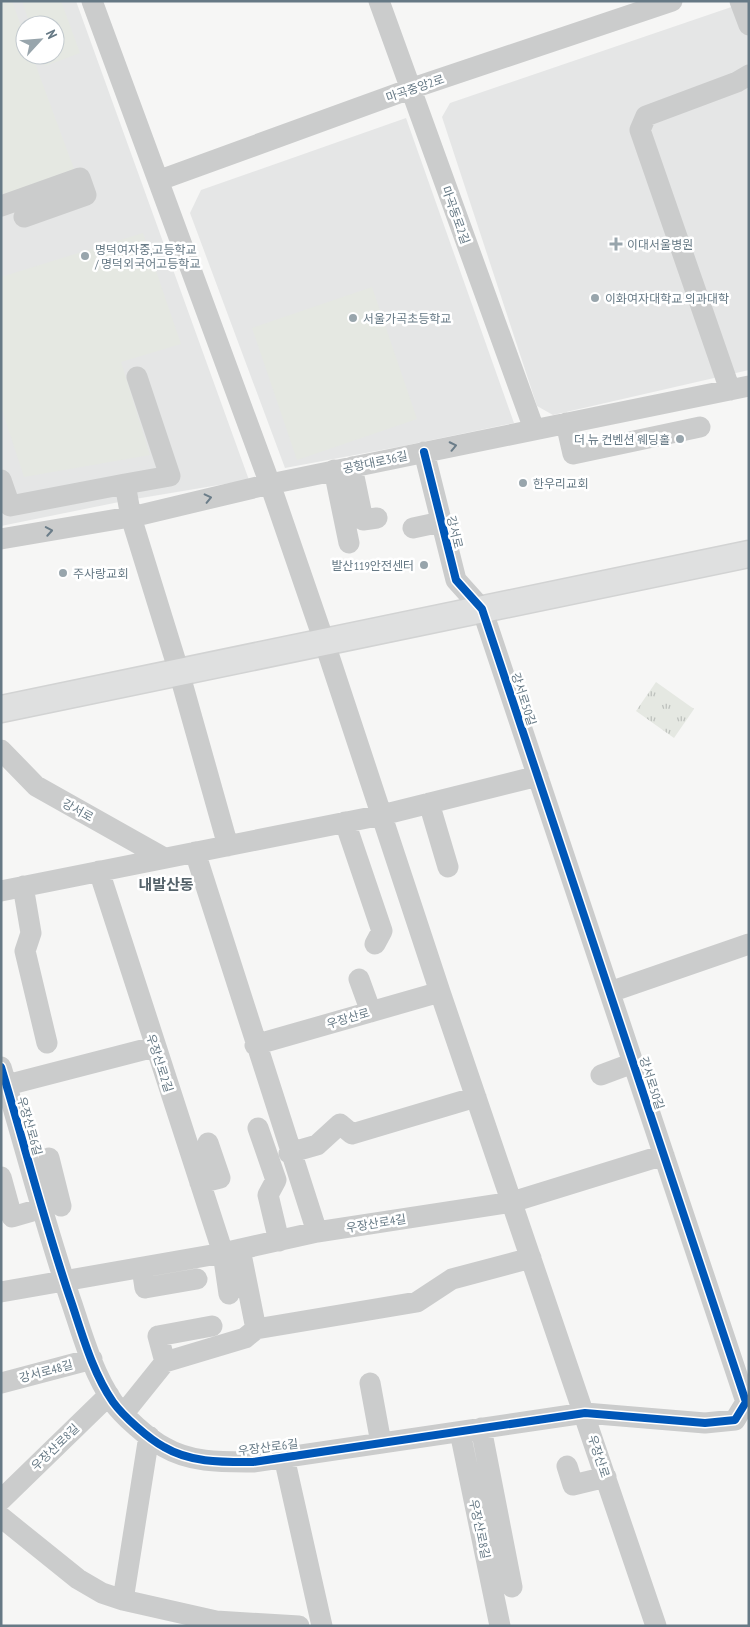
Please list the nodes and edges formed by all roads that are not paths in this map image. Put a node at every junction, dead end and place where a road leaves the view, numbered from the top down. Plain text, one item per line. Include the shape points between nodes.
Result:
1 (92, 1) edge
2 (379, 1) edge
3 (672, 1) edge
4 (740, 1) edge
5 (749, 25) edge
6 (749, 75) edge
7 (410, 89) junction
8 (160, 180) junction
9 (1, 206) edge
10 (24, 217) dead end
11 (137, 377) dead end
12 (739, 388) edge
13 (566, 423) junction
14 (700, 427) dead end
15 (534, 429) junction
16 (424, 452) junction
17 (573, 454) junction
18 (600, 461) dead end
19 (343, 469) junction
20 (1, 480) edge
21 (125, 484) junction
22 (270, 484) junction
23 (6, 507) edge
24 (131, 516) junction
25 (377, 518) dead end
26 (441, 522) junction
27 (413, 528) dead end
28 (1, 539) edge
29 (349, 543) dead end
30 (749, 554) edge
31 (482, 609) junction
32 (324, 641) junction
33 (179, 672) junction
34 (1, 709) edge
35 (1, 750) edge
36 (538, 776) junction
37 (429, 803) junction
38 (382, 815) junction
39 (345, 822) junction
40 (228, 846) junction
41 (194, 852) junction
42 (164, 858) junction
43 (448, 867) dead end
44 (98, 871) junction
45 (23, 886) junction
46 (1, 891) edge
47 (375, 944) dead end
48 (749, 944) edge
49 (359, 979) dead end
50 (440, 992) junction
51 (610, 992) junction
52 (371, 1012) junction
53 (47, 1043) dead end
54 (255, 1045) junction
55 (154, 1047) junction
56 (633, 1063) junction
57 (601, 1075) dead end
58 (4, 1076) edge
59 (476, 1097) junction
60 (9, 1126) edge
61 (258, 1128) dead end
62 (208, 1143) dead end
63 (290, 1153) junction
64 (664, 1155) junction
65 (48, 1158) dead end
66 (1, 1177) edge
67 (200, 1183) junction
68 (49, 1197) junction
69 (512, 1202) junction
70 (317, 1232) junction
71 (279, 1241) junction
72 (232, 1251) junction
73 (531, 1258) junction
74 (142, 1268) junction
75 (197, 1279) dead end
76 (64, 1282) junction
77 (1, 1292) edge
78 (228, 1294) dead end
79 (212, 1326) dead end
80 (256, 1329) junction
81 (92, 1359) junction
82 (166, 1362) junction
83 (1, 1383) edge
84 (370, 1383) dead end
85 (109, 1395) junction
86 (124, 1413) junction
87 (585, 1413) junction
88 (481, 1428) junction
89 (460, 1432) junction
90 (149, 1436) junction
91 (381, 1443) junction
92 (284, 1457) junction
93 (567, 1466) dead end
94 (606, 1477) junction
95 (1, 1500) edge
96 (1, 1518) edge
97 (512, 1587) dead end
98 (123, 1600) junction
99 (298, 1626) edge
100 (322, 1626) edge
101 (500, 1626) edge
102 (656, 1626) edge

1 - 8 street
2 - 7 street, 마곡동로2길
3 - 7 street, 마곡중앙2로
4 - 5 street
6 - 12 street via 646,116 640,130
7 - 8 street, 마곡중앙2로
7 - 15 street, 마곡동로2길
8 - 22 street
9 - 10 street via 80,178 86,194
11 - 21 street via 170,476
12 - 13 street, 공항대로36길
13 - 15 street, 공항대로36길
13 - 17 street
14 - 17 street
16 -> 15 street, 공항대로36길
16 - 19 street, 공항대로36길
16 - 26 street, 강서로
17 - 18 street via 576,466
19 - 22 street, 공항대로36길
19 - 25 street via 363,520
19 - 29 street
20 - 23 street
21 - 23 street
21 - 24 street
24 -> 22 street, 공항대로36길
22 - 32 street
28 -> 24 street, 공항대로36길
24 - 33 street
26 - 27 street
26 - 31 street, 강서로 via 456,580
30 - 31 main road
31 - 32 main road
31 - 36 street, 강서로50길
32 - 33 main road
32 - 38 street, 우장산로
33 - 34 main road
33 - 40 street
35 - 42 street, 강서로 via 36,786
36 - 37 street
36 - 51 street, 강서로50길
37 - 38 street
37 - 43 street
38 - 39 street
38 - 50 street, 우장산로
39 - 40 street
39 - 47 street via 382,931
40 - 41 street
41 - 42 street
41 - 54 street
42 - 44 street
44 - 45 street
44 - 55 street, 우장산로2길
45 - 46 street
45 - 53 street via 31,933 25,951
48 - 51 street
49 - 52 street
50 - 52 street, 우장산로
50 - 59 street, 우장산로
51 - 56 street, 강서로50길
52 - 54 street, 우장산로
54 - 63 street
55 - 58 street, 우장산로6길
55 - 67 street, 우장산로2길
56 - 57 street
56 - 64 street, 강서로50길
58 - 60 street, 우장산로6길
59 - 63 street via 352,1134 340,1124 317,1145
59 - 69 street, 우장산로
60 - 68 street, 우장산로6길
61 - 71 street via 276,1180 268,1195
62 - 67 street via 220,1178
63 - 70 street
64 - 69 street
64 - 87 street, 강서로50길 via 746,1402 734,1420 705,1423
65 - 68 street
66 - 68 street via 12,1217
67 - 72 street, 우장산로2길
68 - 76 street, 우장산로6길
69 - 70 street, 우장산로4길
69 - 73 street, 우장산로
70 - 71 street, 우장산로4길
71 - 72 street, 우장산로4길
72 - 74 street, 우장산로4길
72 - 78 street
72 - 80 street
73 - 80 street via 452,1278 417,1302
73 - 87 street, 우장산로
74 - 75 street via 145,1288
74 - 76 street, 우장산로4길
76 - 77 street, 우장산로4길
76 - 81 street, 우장산로6길
79 - 82 street via 158,1336
80 - 82 street via 245,1338
81 - 83 street, 강서로48길
81 - 85 street, 우장산로6길
82 - 86 street
84 - 91 street
85 - 86 street, 우장산로6길
85 - 95 street, 우장산로8길
86 - 90 street, 우장산로6길
87 - 88 street, 우장산로6길
87 - 94 street, 우장산로
88 - 89 street, 우장산로6길
88 - 97 street
89 - 91 street, 우장산로6길
89 - 101 street, 우장산로8길
90 - 92 street, 우장산로6길 via 164,1448 194,1459 253,1462
90 - 98 street
91 - 92 street, 우장산로6길
92 - 100 street
93 - 94 street via 572,1485
94 - 102 street, 우장산로
96 - 98 street via 78,1579 102,1593
98 - 99 street via 216,1621

